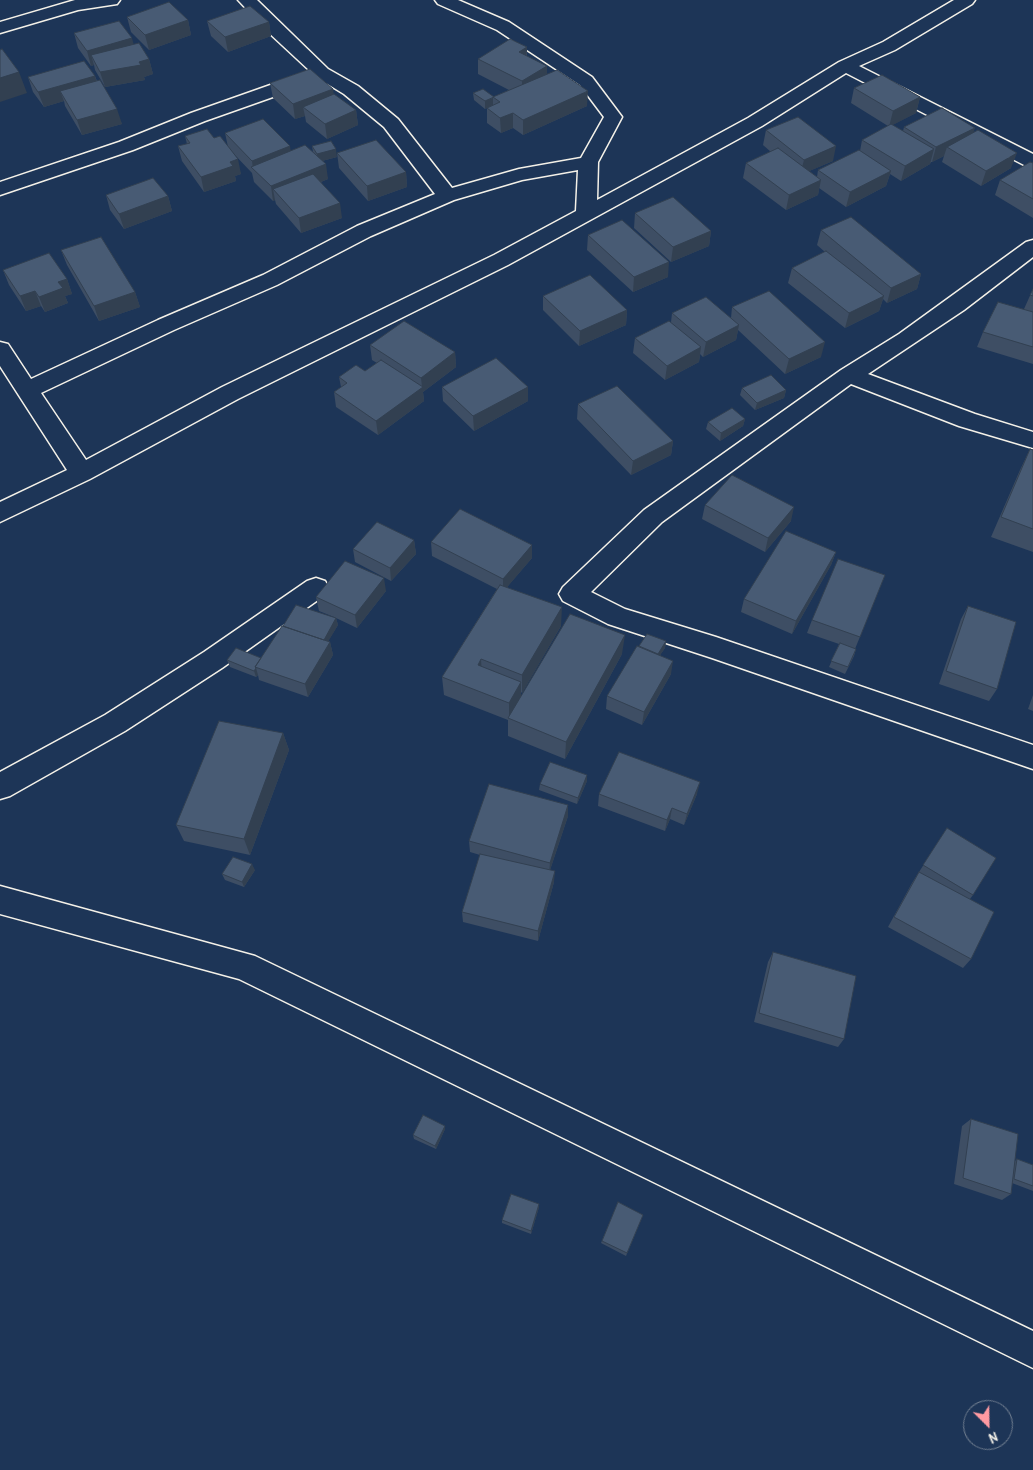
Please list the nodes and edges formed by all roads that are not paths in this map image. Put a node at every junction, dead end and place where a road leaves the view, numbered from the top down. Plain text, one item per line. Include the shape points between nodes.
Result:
1 (111, 0) edge
2 (247, 0) edge
3 (444, 0) edge
4 (966, 0) edge
5 (71, 2) edge
6 (0, 28) edge
7 (845, 66) junction
8 (322, 73) junction
9 (588, 162) junction
10 (1033, 162) edge
11 (0, 189) edge
12 (447, 196) junction
13 (586, 214) junction
14 (1033, 247) edge
15 (0, 349) edge
16 (849, 375) junction
17 (26, 390) junction
18 (1033, 440) edge
19 (82, 473) junction
20 (0, 513) edge
21 (316, 588) dead end
22 (1033, 757) edge
23 (0, 787) edge
24 (0, 900) edge
25 (1033, 1350) edge

1 - 5 street
2 - 8 street
3 - 9 street via 503,26 586,81 613,117
4 - 7 street via 889,46
5 - 6 street
7 - 10 street
7 - 13 street via 756,122
8 - 11 street
8 - 12 street via 350,90 391,123
9 - 12 street via 519,175
9 - 13 street
12 - 17 street via 364,231 270,280
13 - 19 street via 501,260 230,393
14 - 16 street via 907,339
15 - 17 street
16 - 18 street via 967,420
16 - 22 street via 653,516 572,594 617,618 716,648
17 - 19 street
19 - 20 street
21 - 23 street via 213,660 114,723
24 - 25 street via 244,966

